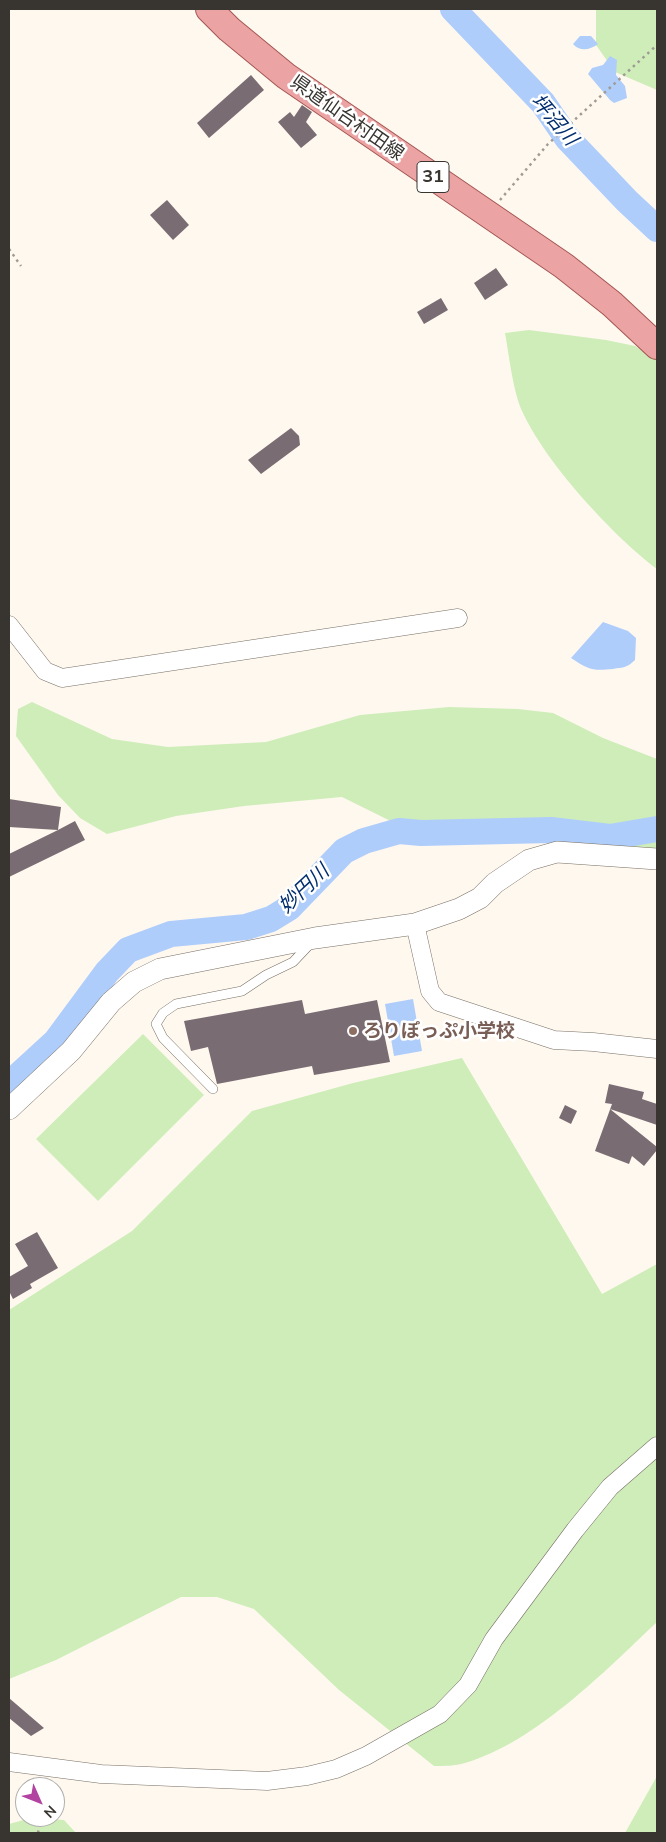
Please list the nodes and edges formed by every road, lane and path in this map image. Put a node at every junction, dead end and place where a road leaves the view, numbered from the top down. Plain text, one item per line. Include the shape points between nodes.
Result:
1 (209, 9) edge
2 (657, 45) edge
3 (488, 215) junction
4 (9, 249) edge
5 (21, 266) dead end
6 (657, 346) edge
7 (458, 618) dead end
8 (9, 625) edge
9 (657, 859) edge
10 (415, 924) junction
11 (315, 938) junction
12 (657, 1049) edge
13 (213, 1089) dead end
14 (9, 1109) edge
15 (657, 1446) edge
16 (9, 1762) edge

1 - 3 main road, 県道仙台村田線 / 31 via 286,76
2 - 3 path via 548,144
3 - 6 main road, 県道仙台村田線 / 31 via 564,266
4 - 5 path
7 - 8 street via 62,678 46,671
9 - 10 street via 557,852 529,860 495,883 480,898 459,909
10 - 11 street
10 - 12 street via 430,991 439,1002 554,1040
11 - 13 lane via 292,962 242,991 176,1004 163,1013 156,1024 163,1038
11 - 14 street via 160,969 134,982 111,1002 71,1051
15 - 16 street via 610,1487 575,1530 494,1639 468,1685 440,1714 366,1756 336,1769 267,1781 101,1774

